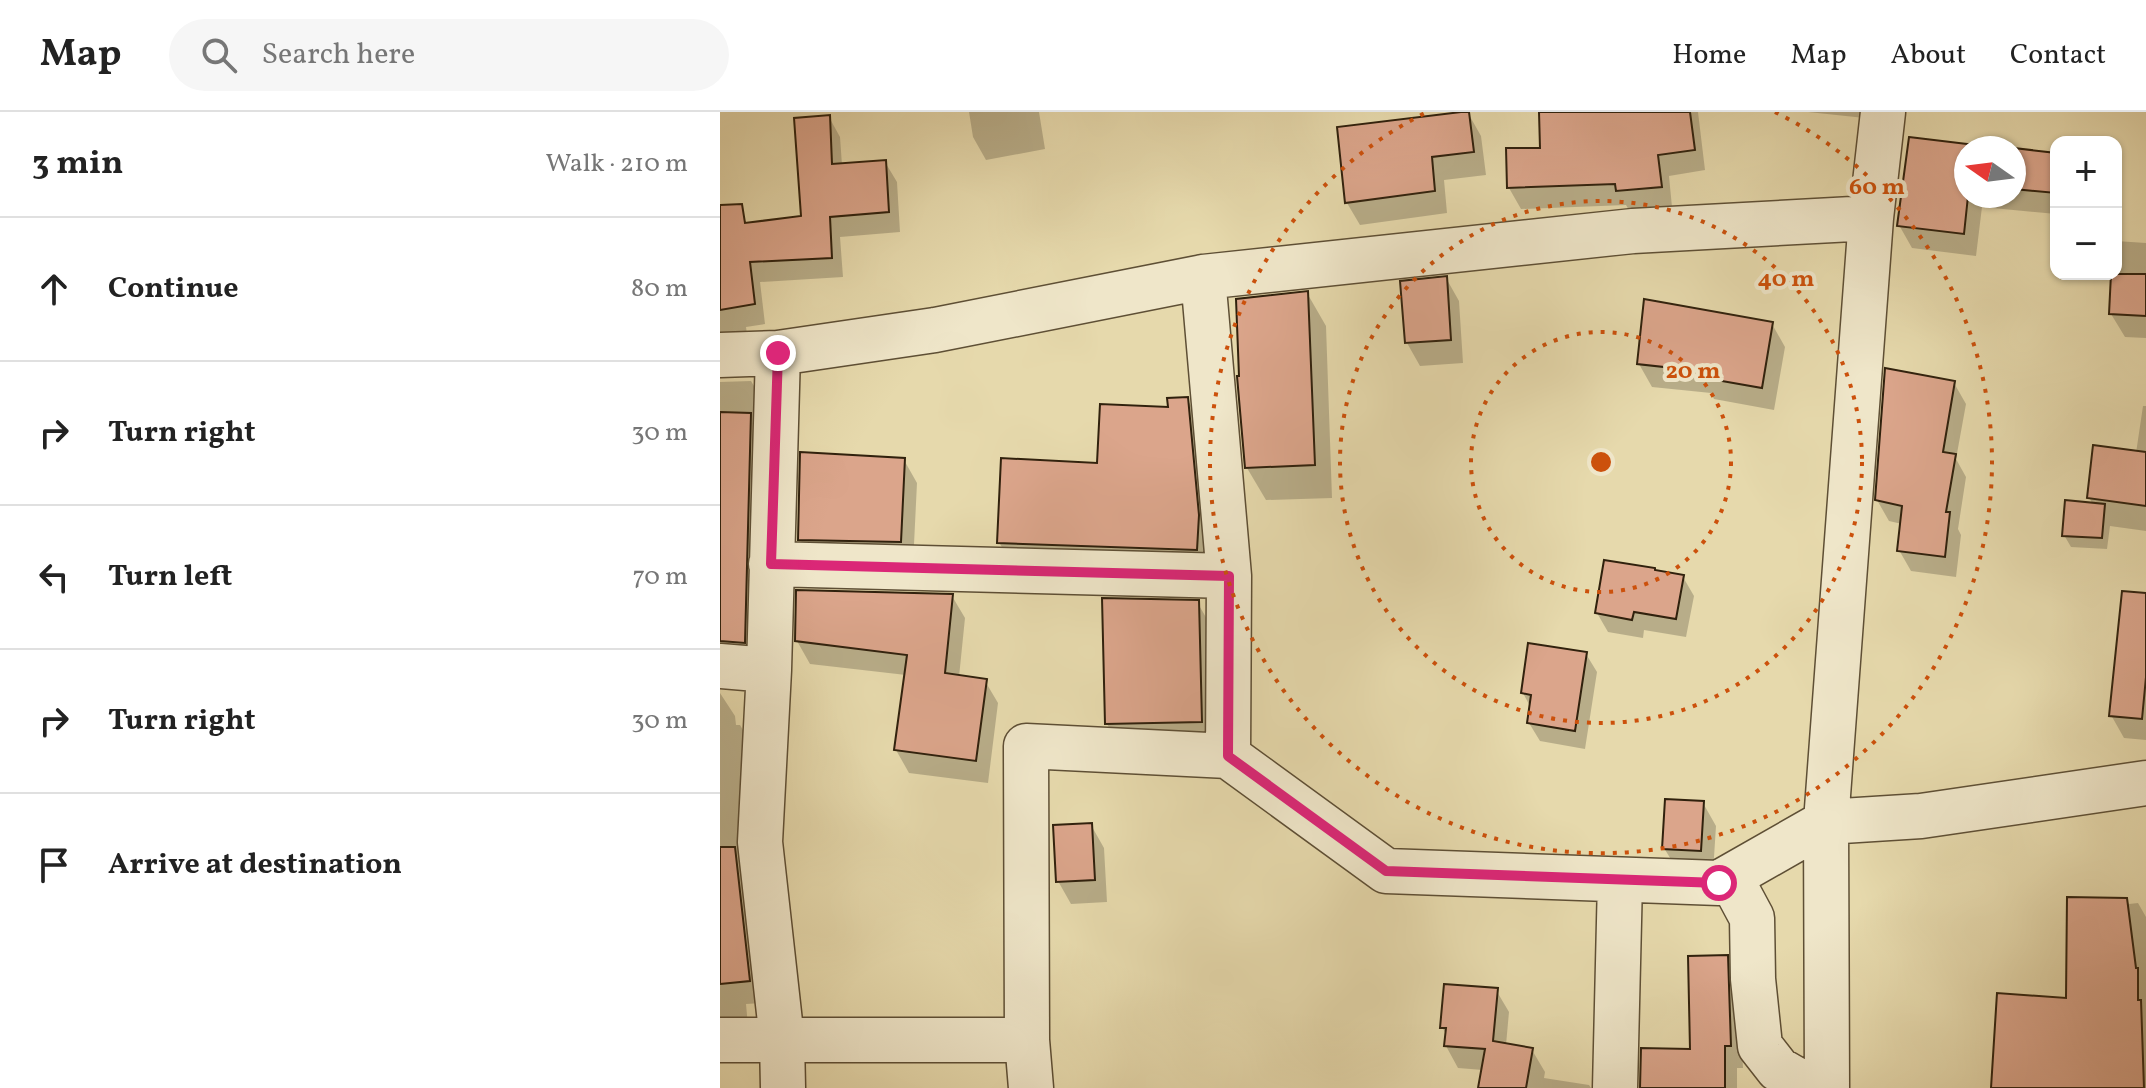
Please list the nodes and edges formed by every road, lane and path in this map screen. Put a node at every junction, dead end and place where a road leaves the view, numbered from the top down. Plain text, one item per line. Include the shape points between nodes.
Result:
1 (1883, 112) edge
2 (1871, 218) junction
3 (1203, 277) junction
4 (778, 353) junction
5 (720, 355) edge
6 (771, 564) junction
7 (1229, 576) junction
8 (720, 666) edge
9 (769, 670) junction
10 (1228, 756) junction
11 (2146, 783) edge
12 (1826, 822) junction
13 (1730, 877) junction
14 (1620, 880) junction
15 (720, 1040) edge
16 (782, 1040) junction
17 (1027, 1040) junction
18 (783, 1088) edge
19 (1031, 1088) edge
20 (1615, 1088) edge
21 (1811, 1088) edge
22 (1827, 1088) edge

1 - 2 street
2 - 3 street via 1633,231
2 - 12 street
3 - 4 street via 935,330
3 - 7 street
4 - 5 street
4 - 6 street
6 - 7 street
6 - 9 street
7 - 10 street
8 - 9 street
9 - 16 street via 760,842
10 - 14 street via 1386,871
10 - 17 street via 1026,746
11 - 12 street via 1921,816
12 - 13 street
12 - 22 street
13 - 14 street via 1719,883
13 - 21 street via 1752,918 1760,1046 1778,1069
14 - 20 street
15 - 16 street
16 - 17 street
16 - 18 street
17 - 19 street

